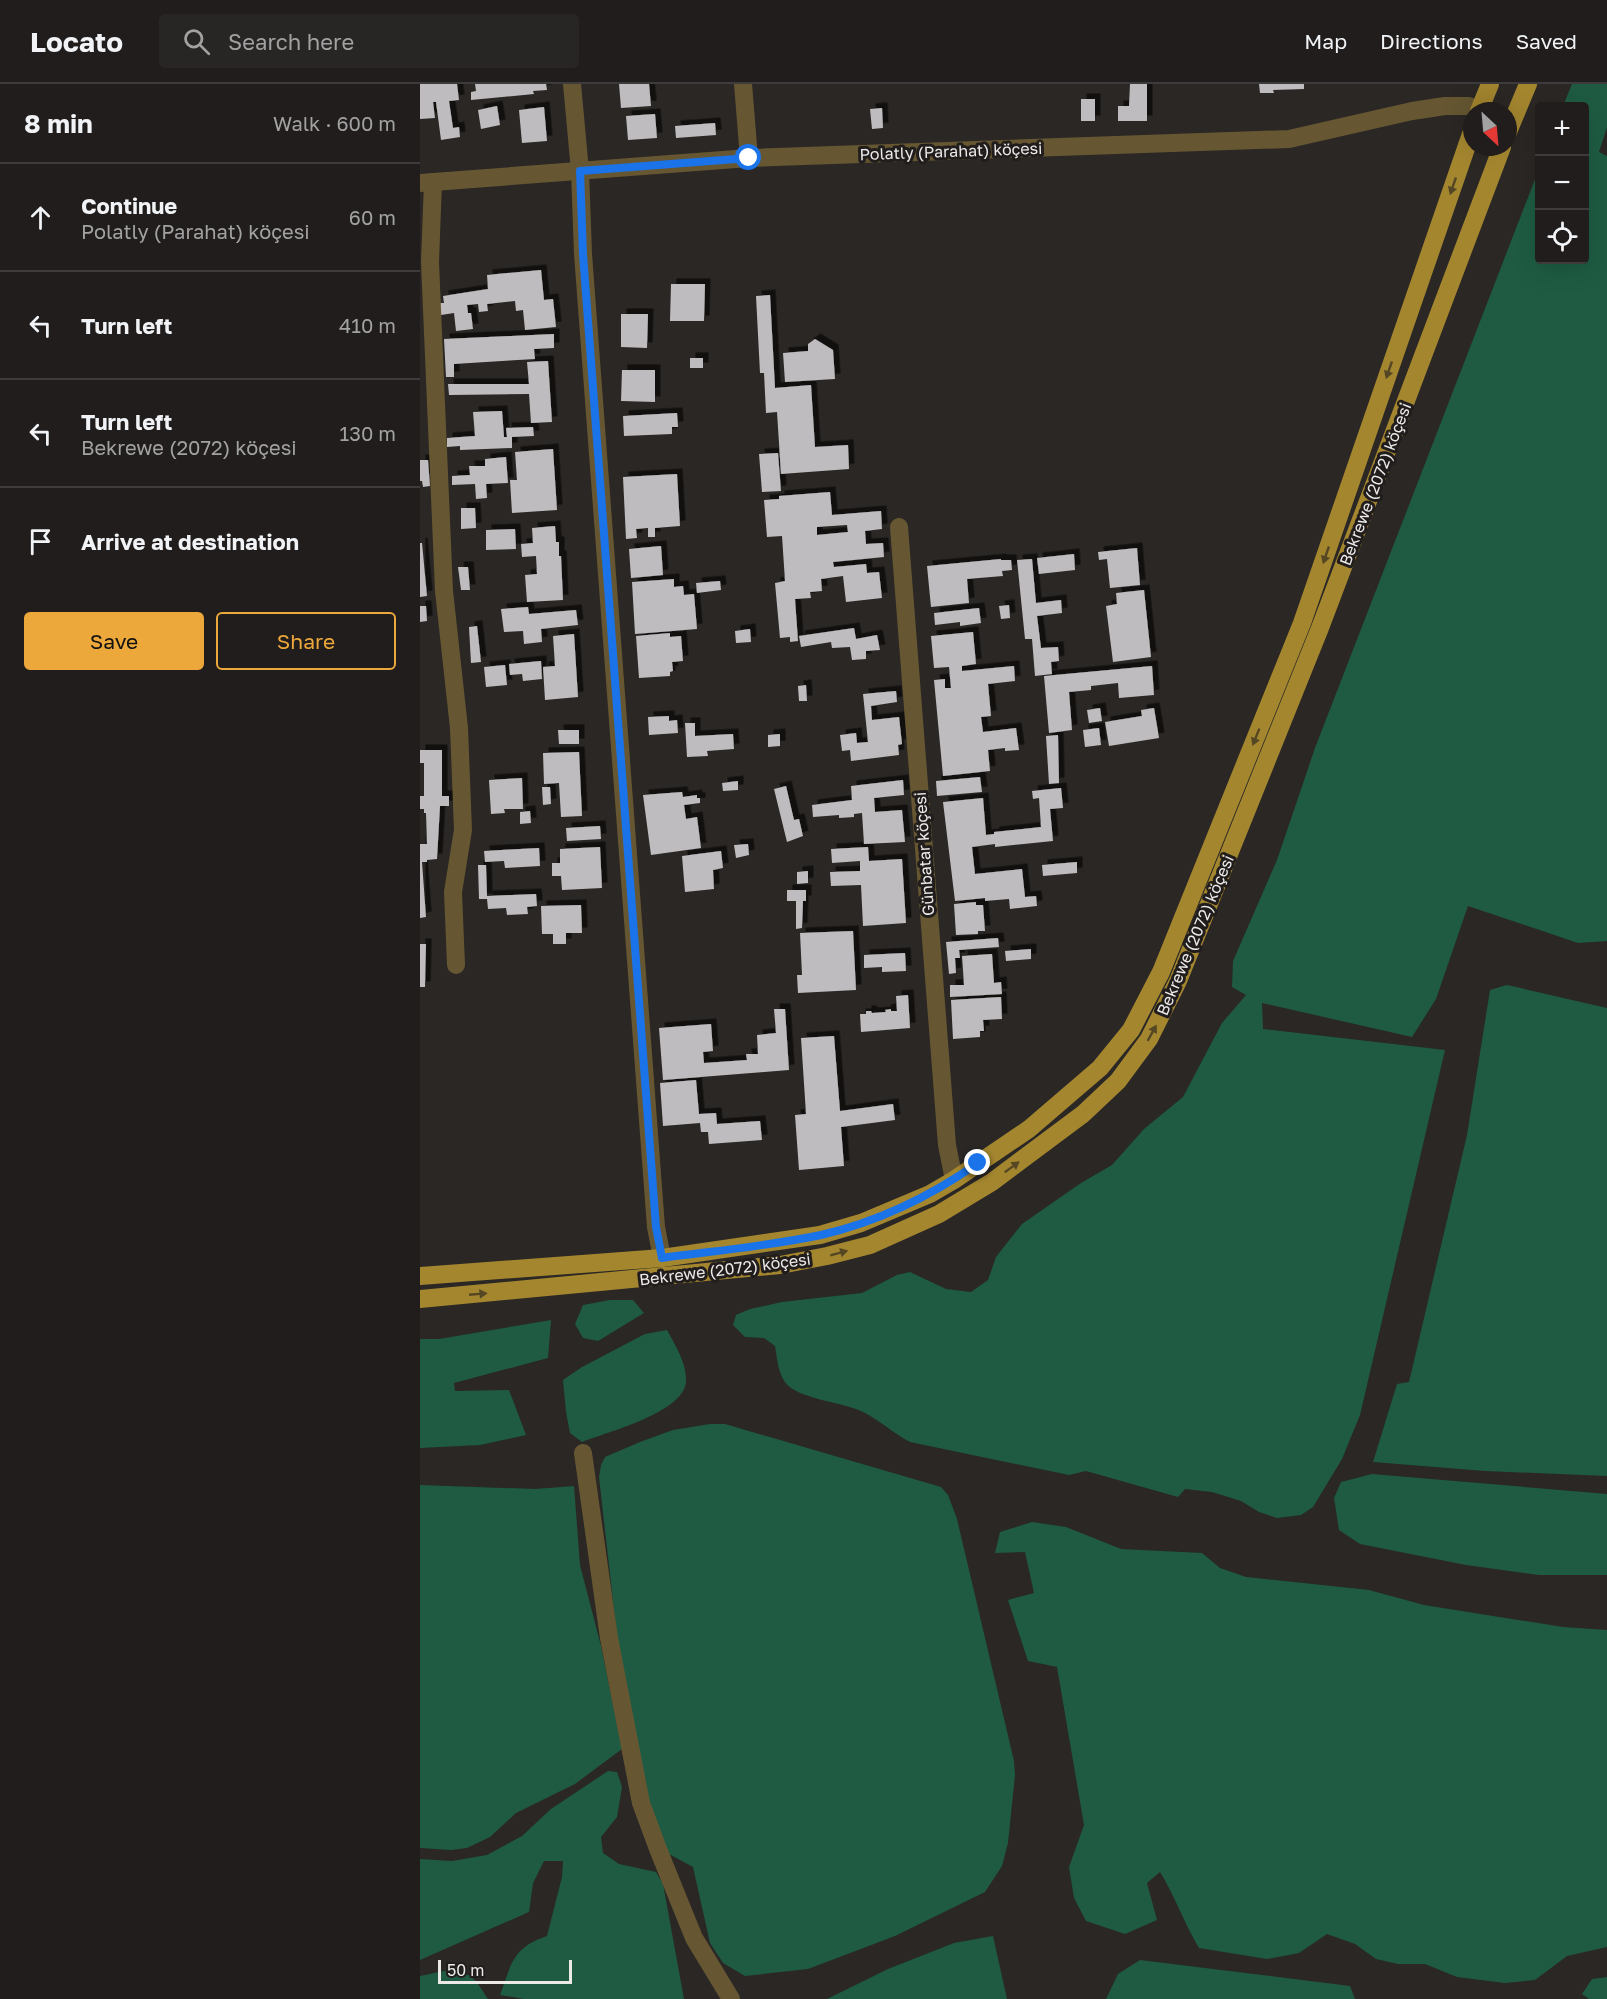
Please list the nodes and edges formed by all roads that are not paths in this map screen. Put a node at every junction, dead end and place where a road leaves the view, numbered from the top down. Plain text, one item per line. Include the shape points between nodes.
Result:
1 (572, 84) edge
2 (743, 84) edge
3 (1490, 84) edge
4 (1528, 84) edge
5 (1483, 102) edge
6 (1463, 106) edge
7 (1517, 110) edge
8 (1463, 156) edge
9 (1499, 156) edge
10 (749, 158) junction
11 (580, 171) junction
12 (426, 182) edge
13 (899, 527) dead end
14 (456, 965) dead end
15 (954, 1180) junction
16 (662, 1258) junction
17 (420, 1276) edge
18 (420, 1299) edge
19 (583, 1453) dead end
20 (731, 1999) edge

1 - 11 street
2 - 10 street
3 - 5 main road
4 - 7 main road
6 - 10 street, Polatly (Parahat) köçesi via 1412,111 1289,139
8 -> 15 main road, Bekrewe (2072) köçesi via 1302,623 1161,972 1131,1030 1100,1068 1029,1129
18 -> 9 main road, Bekrewe (2072) köçesi via 780,1265 870,1245 939,1214 992,1182 1083,1114 1118,1081 1149,1039 1178,981 1320,628
10 - 11 street, Polatly (Parahat) köçesi
11 - 12 street, Polatly (Parahat) köçesi
11 - 16 street via 622,781 656,1227
12 - 14 street via 444,579 459,728 463,830 453,892
13 - 15 street, Günbatar köçesi via 947,1145
15 - 16 main road, Bekrewe (2072) köçesi via 871,1219 820,1235
16 - 17 main road, Bekrewe (2072) köçesi
19 - 20 street via 609,1638 641,1803 694,1938

